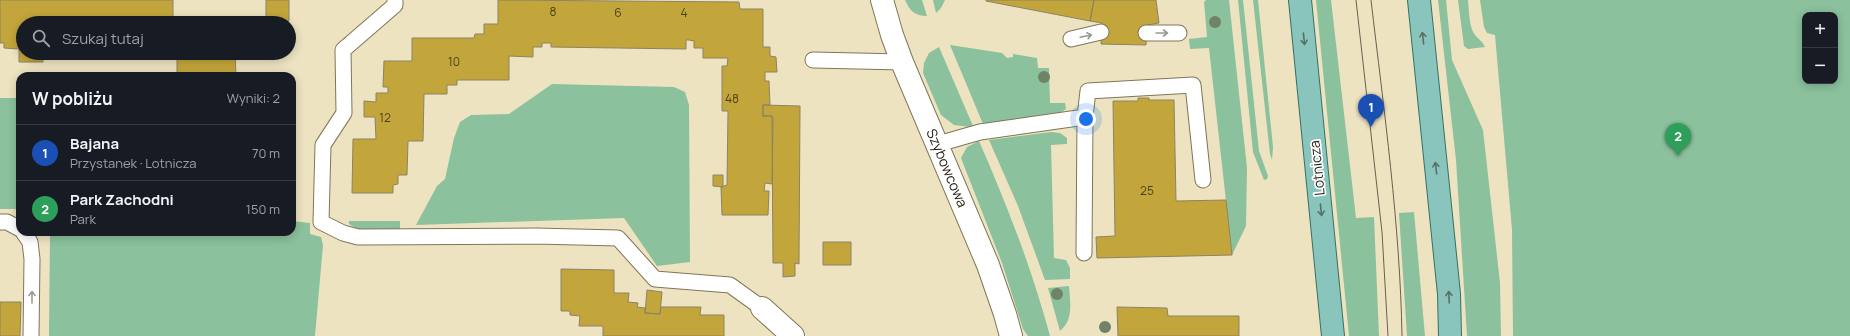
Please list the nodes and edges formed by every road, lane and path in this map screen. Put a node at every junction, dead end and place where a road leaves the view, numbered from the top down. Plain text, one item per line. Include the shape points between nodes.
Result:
1 (395, 0) edge
2 (882, 0) edge
3 (1300, 0) edge
4 (1419, 0) edge
5 (1101, 32) dead end
6 (1146, 33) dead end
7 (1179, 33) dead end
8 (1071, 39) dead end
9 (813, 60) dead end
10 (902, 62) junction
11 (1085, 117) junction
12 (938, 144) junction
13 (1203, 180) dead end
14 (0, 222) edge
15 (16, 227) edge
16 (26, 236) edge
17 (1084, 253) dead end
18 (762, 308) joint
19 (31, 336) edge
20 (793, 336) edge
21 (1011, 336) edge
22 (1332, 336) edge
23 (1450, 336) edge

1 - 18 lane via 395,5 343,50 344,113 323,145 321,222 358,237 618,238 655,278 730,285
2 - 10 street, Szybowcowa
3 -> 22 main road, Lotnicza
23 -> 4 main road via 1449,294
8 -> 5 lane
6 -> 7 lane
9 - 10 lane
10 - 12 street, Szybowcowa
11 - 12 lane via 980,132
11 - 13 lane via 1088,91 1192,85
11 - 17 lane
12 - 21 street, Szybowcowa via 988,265 1006,314
14 - 15 lane via 7,222
19 -> 16 lane via 32,259 30,242
18 - 20 street

